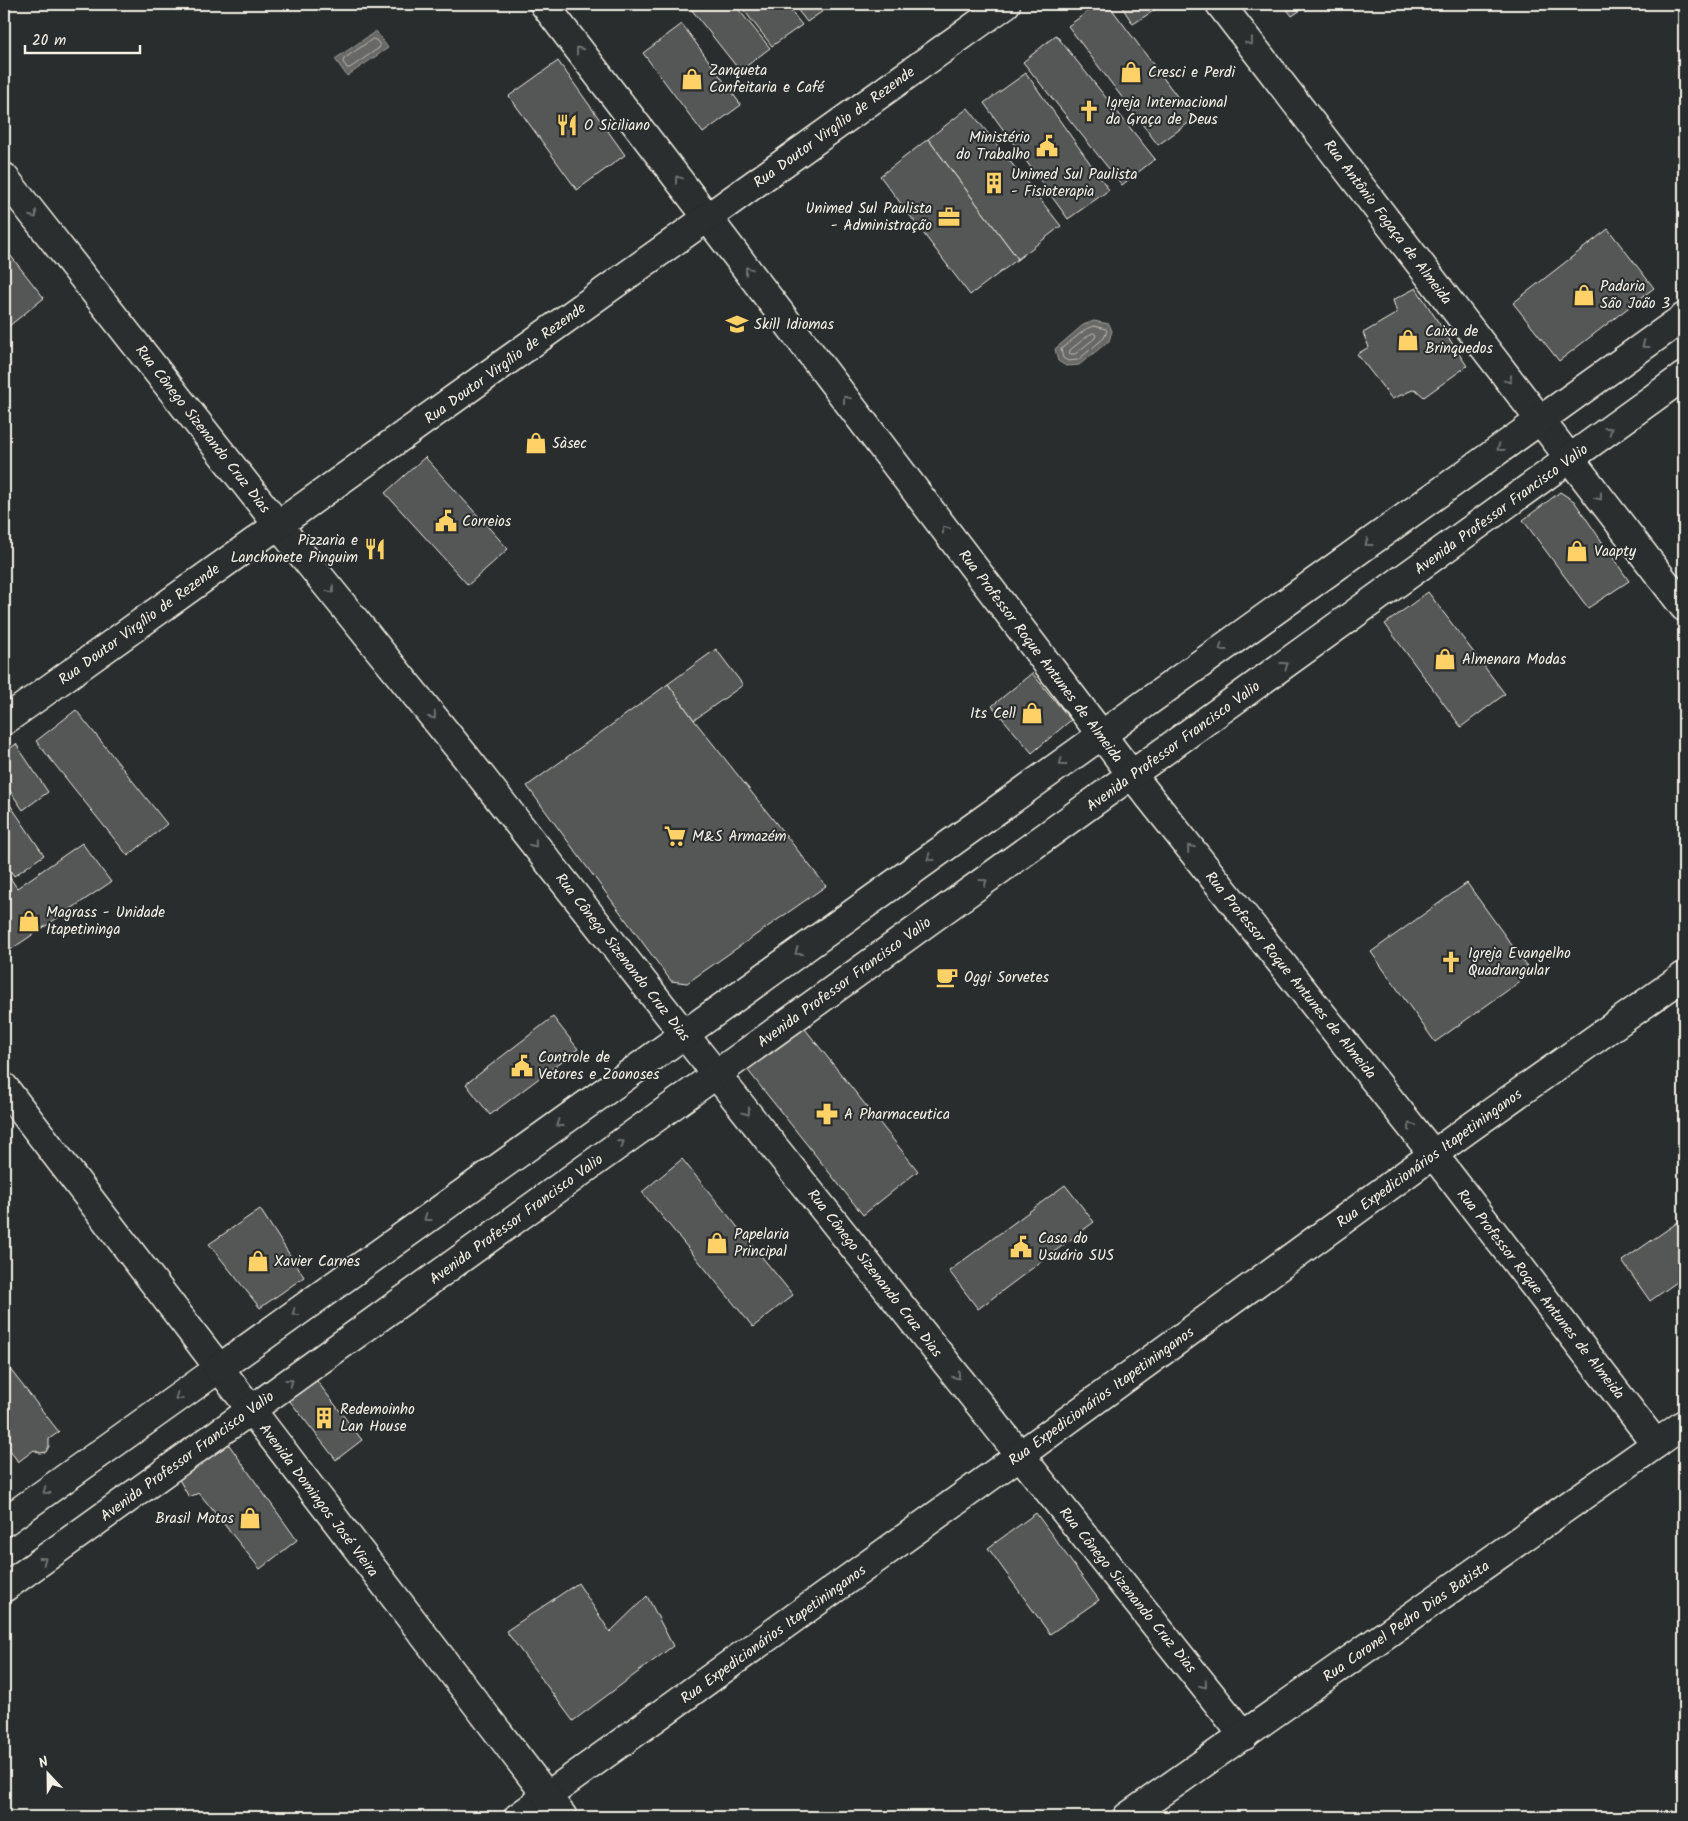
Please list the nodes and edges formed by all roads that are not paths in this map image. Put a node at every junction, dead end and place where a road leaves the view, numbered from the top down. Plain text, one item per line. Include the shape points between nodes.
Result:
1 (544, 4) edge
2 (1006, 4) edge
3 (1220, 4) edge
4 (4, 177) edge
5 (707, 217) junction
6 (1684, 317) edge
7 (1684, 376) edge
8 (1540, 420) junction
9 (1569, 459) junction
10 (278, 525) junction
11 (1684, 607) edge
12 (4, 721) edge
13 (1102, 735) junction
14 (1132, 775) junction
15 (1684, 976) edge
16 (684, 1034) junction
17 (717, 1074) junction
18 (4, 1087) edge
19 (1433, 1154) junction
20 (218, 1369) junction
21 (251, 1410) junction
22 (1684, 1424) edge
23 (1656, 1444) junction
24 (1020, 1455) junction
25 (4, 1522) edge
26 (4, 1588) edge
27 (1244, 1736) junction
28 (555, 1807) edge
29 (518, 1817) edge
30 (1127, 1817) edge

5 -> 1 street, Rua Professor Roque Antunes de Almeida
2 - 5 street, Rua Doutor Virgílio de Rezende
3 -> 8 street, Rua Antônio Fogaça de Almeida
4 -> 10 street, Rua Cônego Sizenando Cruz Dias
5 - 10 street, Rua Doutor Virgílio de Rezende
13 -> 5 street, Rua Professor Roque Antunes de Almeida
6 -> 8 street
9 -> 7 street, Avenida Professor Francisco Valio
8 - 9 street, Rua Antônio Fogaça de Almeida
8 -> 13 street
9 -> 11 street, Rua Antônio Fogaça de Almeida
14 -> 9 street, Avenida Professor Francisco Valio
10 - 12 street, Rua Doutor Virgílio de Rezende
10 -> 16 street, Rua Cônego Sizenando Cruz Dias
13 - 14 street, Rua Professor Roque Antunes de Almeida
13 -> 16 street
17 -> 14 street, Avenida Professor Francisco Valio
19 -> 14 street, Rua Professor Roque Antunes de Almeida
15 - 19 street, Rua Expedicionários Itapetininganos
16 - 17 street, Rua Cônego Sizenando Cruz Dias
16 -> 20 street
21 -> 17 street, Avenida Professor Francisco Valio
17 -> 24 street, Rua Cônego Sizenando Cruz Dias
18 - 20 street, Avenida Domingos José Vieira
19 - 23 street, Rua Professor Roque Antunes de Almeida
19 - 24 street, Rua Expedicionários Itapetininganos
20 - 21 street, Avenida Domingos José Vieira
20 -> 25 street
26 -> 21 street, Avenida Professor Francisco Valio
21 - 28 street, Avenida Domingos José Vieira
22 - 23 street, Rua Coronel Pedro Dias Batista
23 - 27 street, Rua Coronel Pedro Dias Batista
24 -> 27 street, Rua Cônego Sizenando Cruz Dias
24 - 28 street, Rua Expedicionários Itapetininganos
27 - 30 street, Rua Coronel Pedro Dias Batista
28 - 29 street, Rua Expedicionários Itapetininganos

